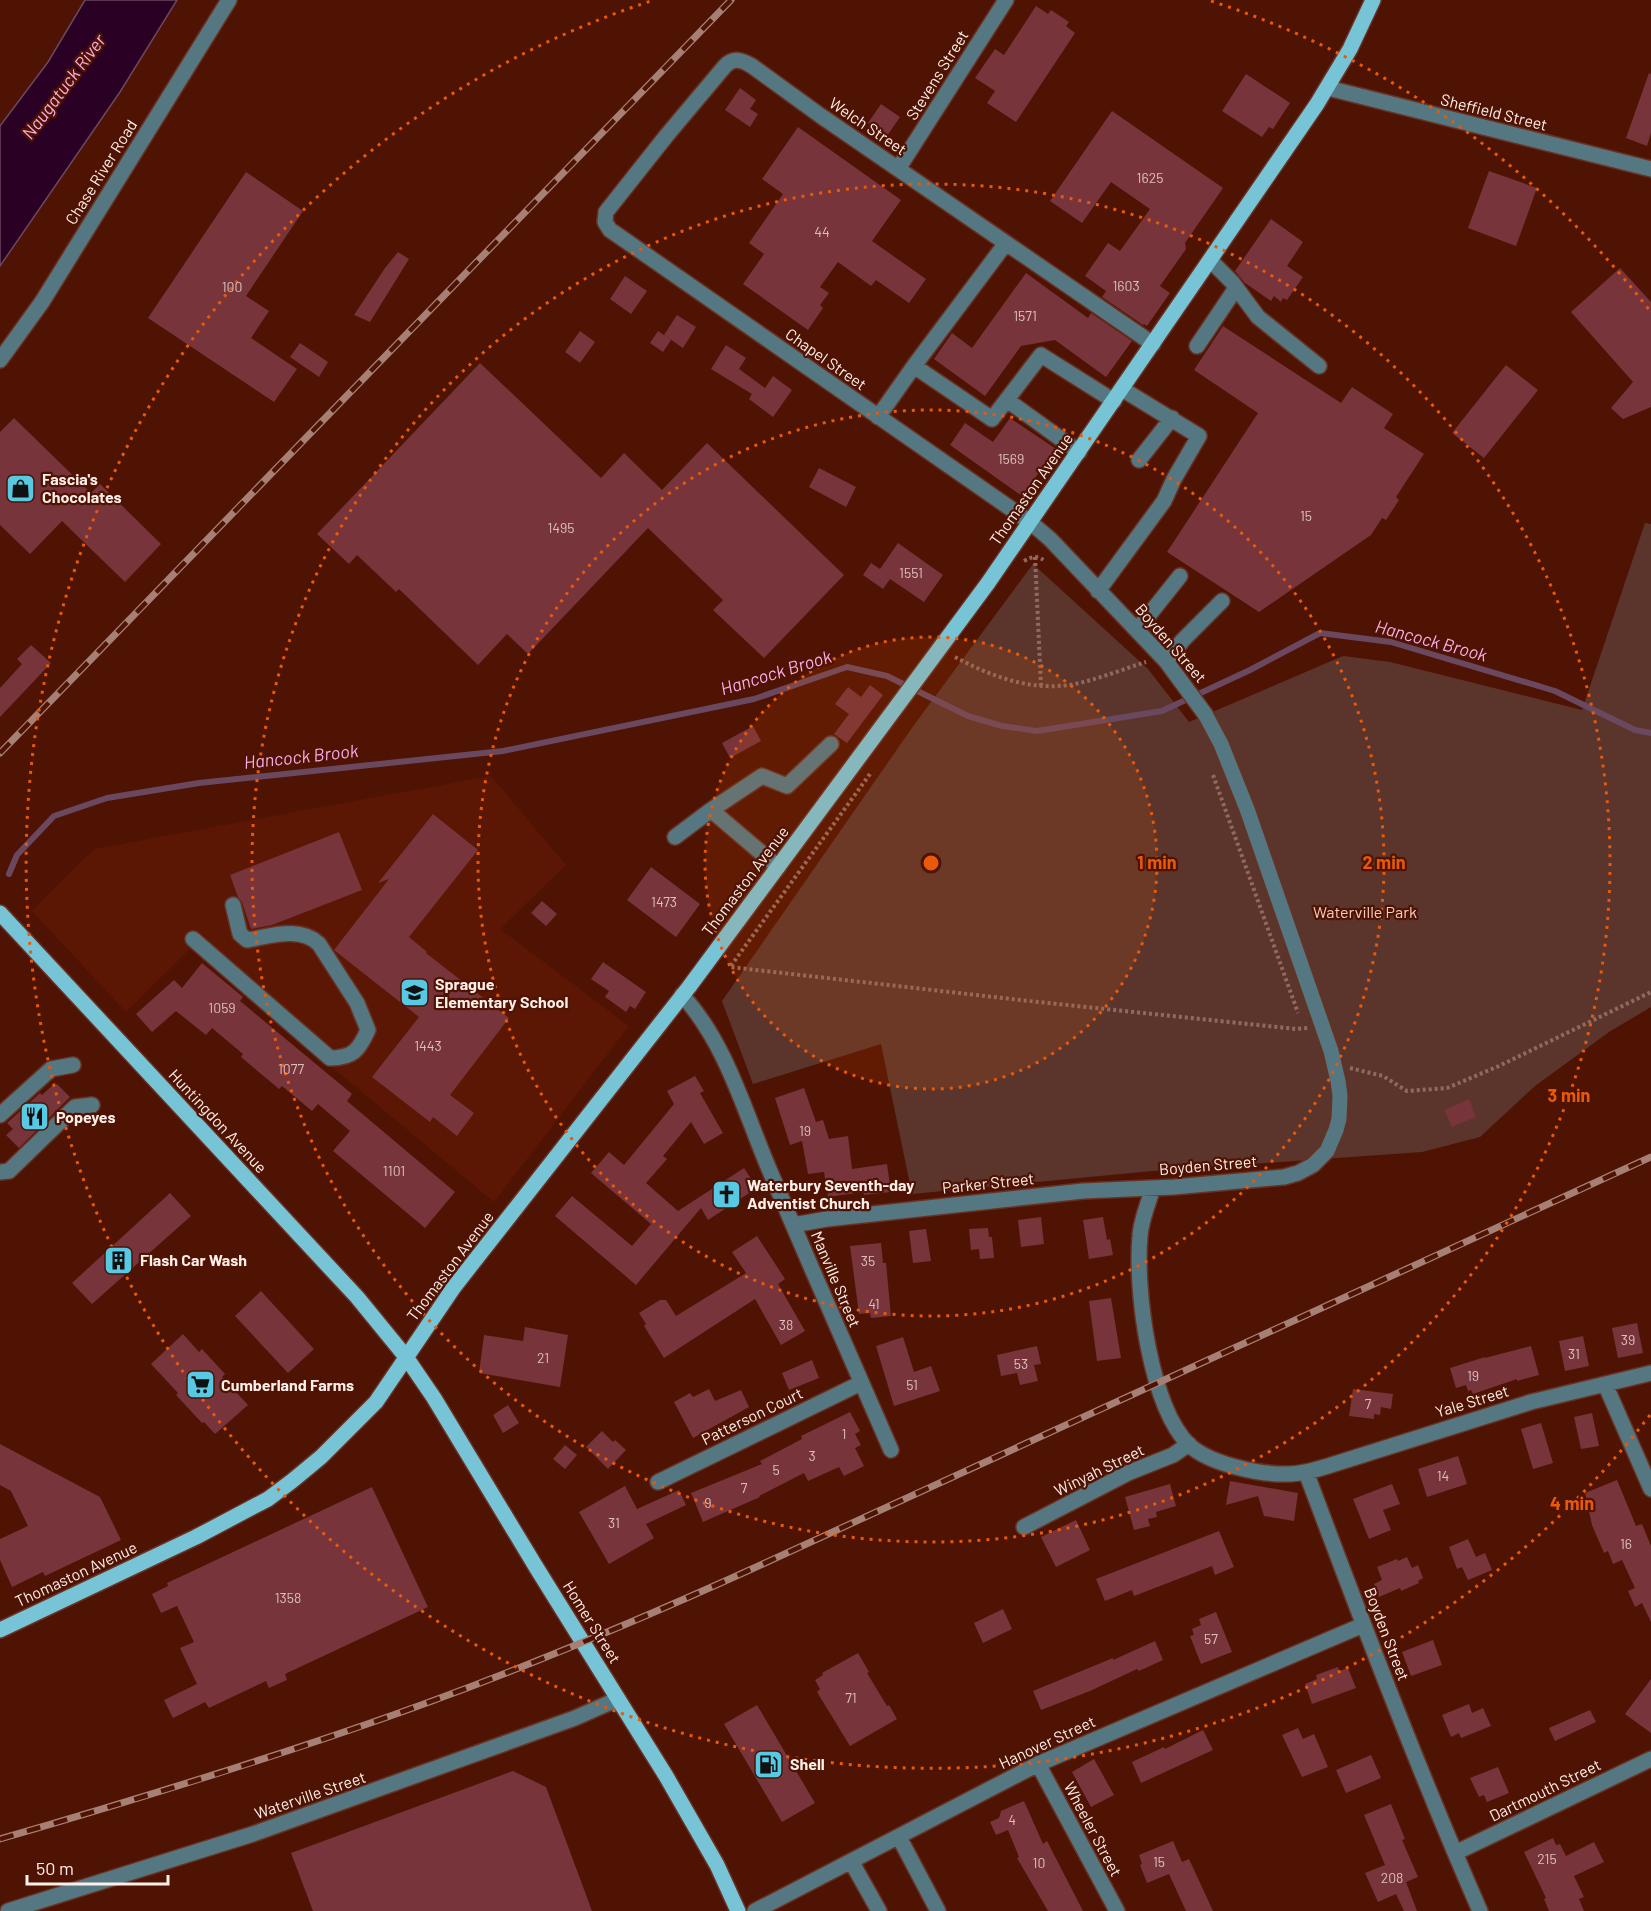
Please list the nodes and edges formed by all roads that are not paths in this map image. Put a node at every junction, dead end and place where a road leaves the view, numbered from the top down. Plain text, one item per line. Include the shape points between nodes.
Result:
1 (229, 0) edge
2 (1006, 0) edge
3 (1373, 0) edge
4 (1328, 88) junction
5 (898, 169) junction
6 (1651, 169) edge
7 (605, 222) joint
8 (1006, 243) junction
9 (1210, 260) junction
10 (1236, 288) junction
11 (1153, 344) junction
12 (1197, 346) dead end
13 (0, 360) edge
14 (914, 366) junction
15 (1319, 366) dead end
16 (1118, 395) junction
17 (1006, 400) junction
18 (878, 417) junction
19 (1172, 418) junction
20 (1079, 452) junction
21 (1139, 460) dead end
22 (1030, 522) junction
23 (1180, 576) dead end
24 (1098, 591) junction
25 (1222, 601) dead end
26 (1137, 630) junction
27 (1166, 661) junction
28 (831, 744) dead end
29 (711, 810) junction
30 (675, 837) dead end
31 (778, 867) junction
32 (233, 906) dead end
33 (0, 913) edge
34 (193, 939) dead end
35 (682, 995) junction
36 (73, 1065) dead end
37 (93, 1105) dead end
38 (0, 1115) edge
39 (0, 1159) edge
40 (19, 1161) junction
41 (0, 1172) edge
42 (1153, 1188) junction
43 (793, 1225) junction
44 (406, 1358) junction
45 (1651, 1373) edge
46 (861, 1383) junction
47 (1605, 1384) junction
48 (1189, 1444) junction
49 (891, 1450) dead end
50 (1306, 1472) junction
51 (658, 1482) dead end
52 (1651, 1489) edge
53 (1024, 1527) dead end
54 (1363, 1625) junction
55 (0, 1630) edge
56 (618, 1699) junction
57 (1651, 1759) edge
58 (1038, 1764) junction
59 (899, 1837) junction
60 (1455, 1853) junction
61 (851, 1861) junction
62 (8, 1911) edge
63 (738, 1911) edge
64 (755, 1911) edge
65 (879, 1911) edge
66 (938, 1911) edge
67 (1116, 1911) edge
68 (1480, 1911) edge

1 - 13 street, Chase River Road via 42,302
2 - 5 street, Stevens Street
3 - 4 main road, Thomaston Avenue
4 - 6 street, Sheffield Street
4 - 9 main road, Thomaston Avenue
5 - 7 street, Welch Street via 752,66 732,61 609,207
5 - 8 street, Welch Street
7 - 18 street, Chapel Street via 610,230
8 - 11 street, Welch Street
8 - 14 street
9 - 10 street
9 - 11 main road, Thomaston Avenue
10 - 12 street
10 - 15 street via 1258,317
11 - 16 main road, Thomaston Avenue
14 - 17 street via 992,419
14 - 18 street
16 - 17 street via 1041,355
16 - 19 street
16 - 20 main road, Thomaston Avenue
17 - 20 street
18 - 22 street, Chapel Street
19 - 21 street
19 - 24 street via 1199,436 1164,501
20 - 22 main road, Thomaston Avenue
22 - 24 street, Boyden Street
22 - 31 main road, Thomaston Avenue
23 - 26 street
24 - 26 street, Boyden Street
25 - 27 street
26 - 27 street, Boyden Street
27 - 42 street, Boyden Street via 1205,714 1247,808 1324,1028 1340,1096 1333,1141 1321,1158 1299,1173
28 - 29 street via 787,786 762,776
29 - 30 street
29 - 31 street
31 - 35 main road, Thomaston Avenue
32 - 34 street via 240,934 247,940 297,933 319,944 357,1002 368,1030 361,1047 344,1058 330,1058
33 - 44 main road, Huntingdon Avenue via 357,1297
35 - 43 street, Manville Street via 704,1021 721,1051
35 - 44 main road, Thomaston Avenue via 454,1287
36 - 38 street via 51,1069
37 - 40 street via 75,1107
39 - 40 street
40 - 41 street via 9,1171
42 - 43 street, Parker Street via 1071,1192
42 - 48 street, Boyden Street via 1140,1236 1146,1329 1151,1364 1163,1401 1172,1422
43 - 46 street, Manville Street
44 - 55 main road, Thomaston Avenue via 376,1402 348,1431 268,1499
44 - 56 main road, Homer Street via 435,1398
45 - 47 street, Yale Street
46 - 49 street, Manville Street
46 - 51 street, Patterson Court
47 - 50 street, Yale Street via 1506,1409
47 - 52 street
48 - 50 street, Boyden Street via 1206,1457 1230,1465 1278,1474
48 - 53 street, Winyah Street
50 - 54 street, Boyden Street
54 - 58 street, Hanover Street
54 - 60 street, Boyden Street
56 - 62 street, Waterville Street via 291,1821
56 - 63 main road, Homer Street via 701,1836
57 - 60 street, Dartmouth Street
58 - 59 street, Hanover Street
58 - 67 street, Wheeler Street
59 - 61 street, Hanover Street
59 - 66 street
60 - 68 street, Boyden Street
61 - 64 street, Hanover Street
61 - 65 street

